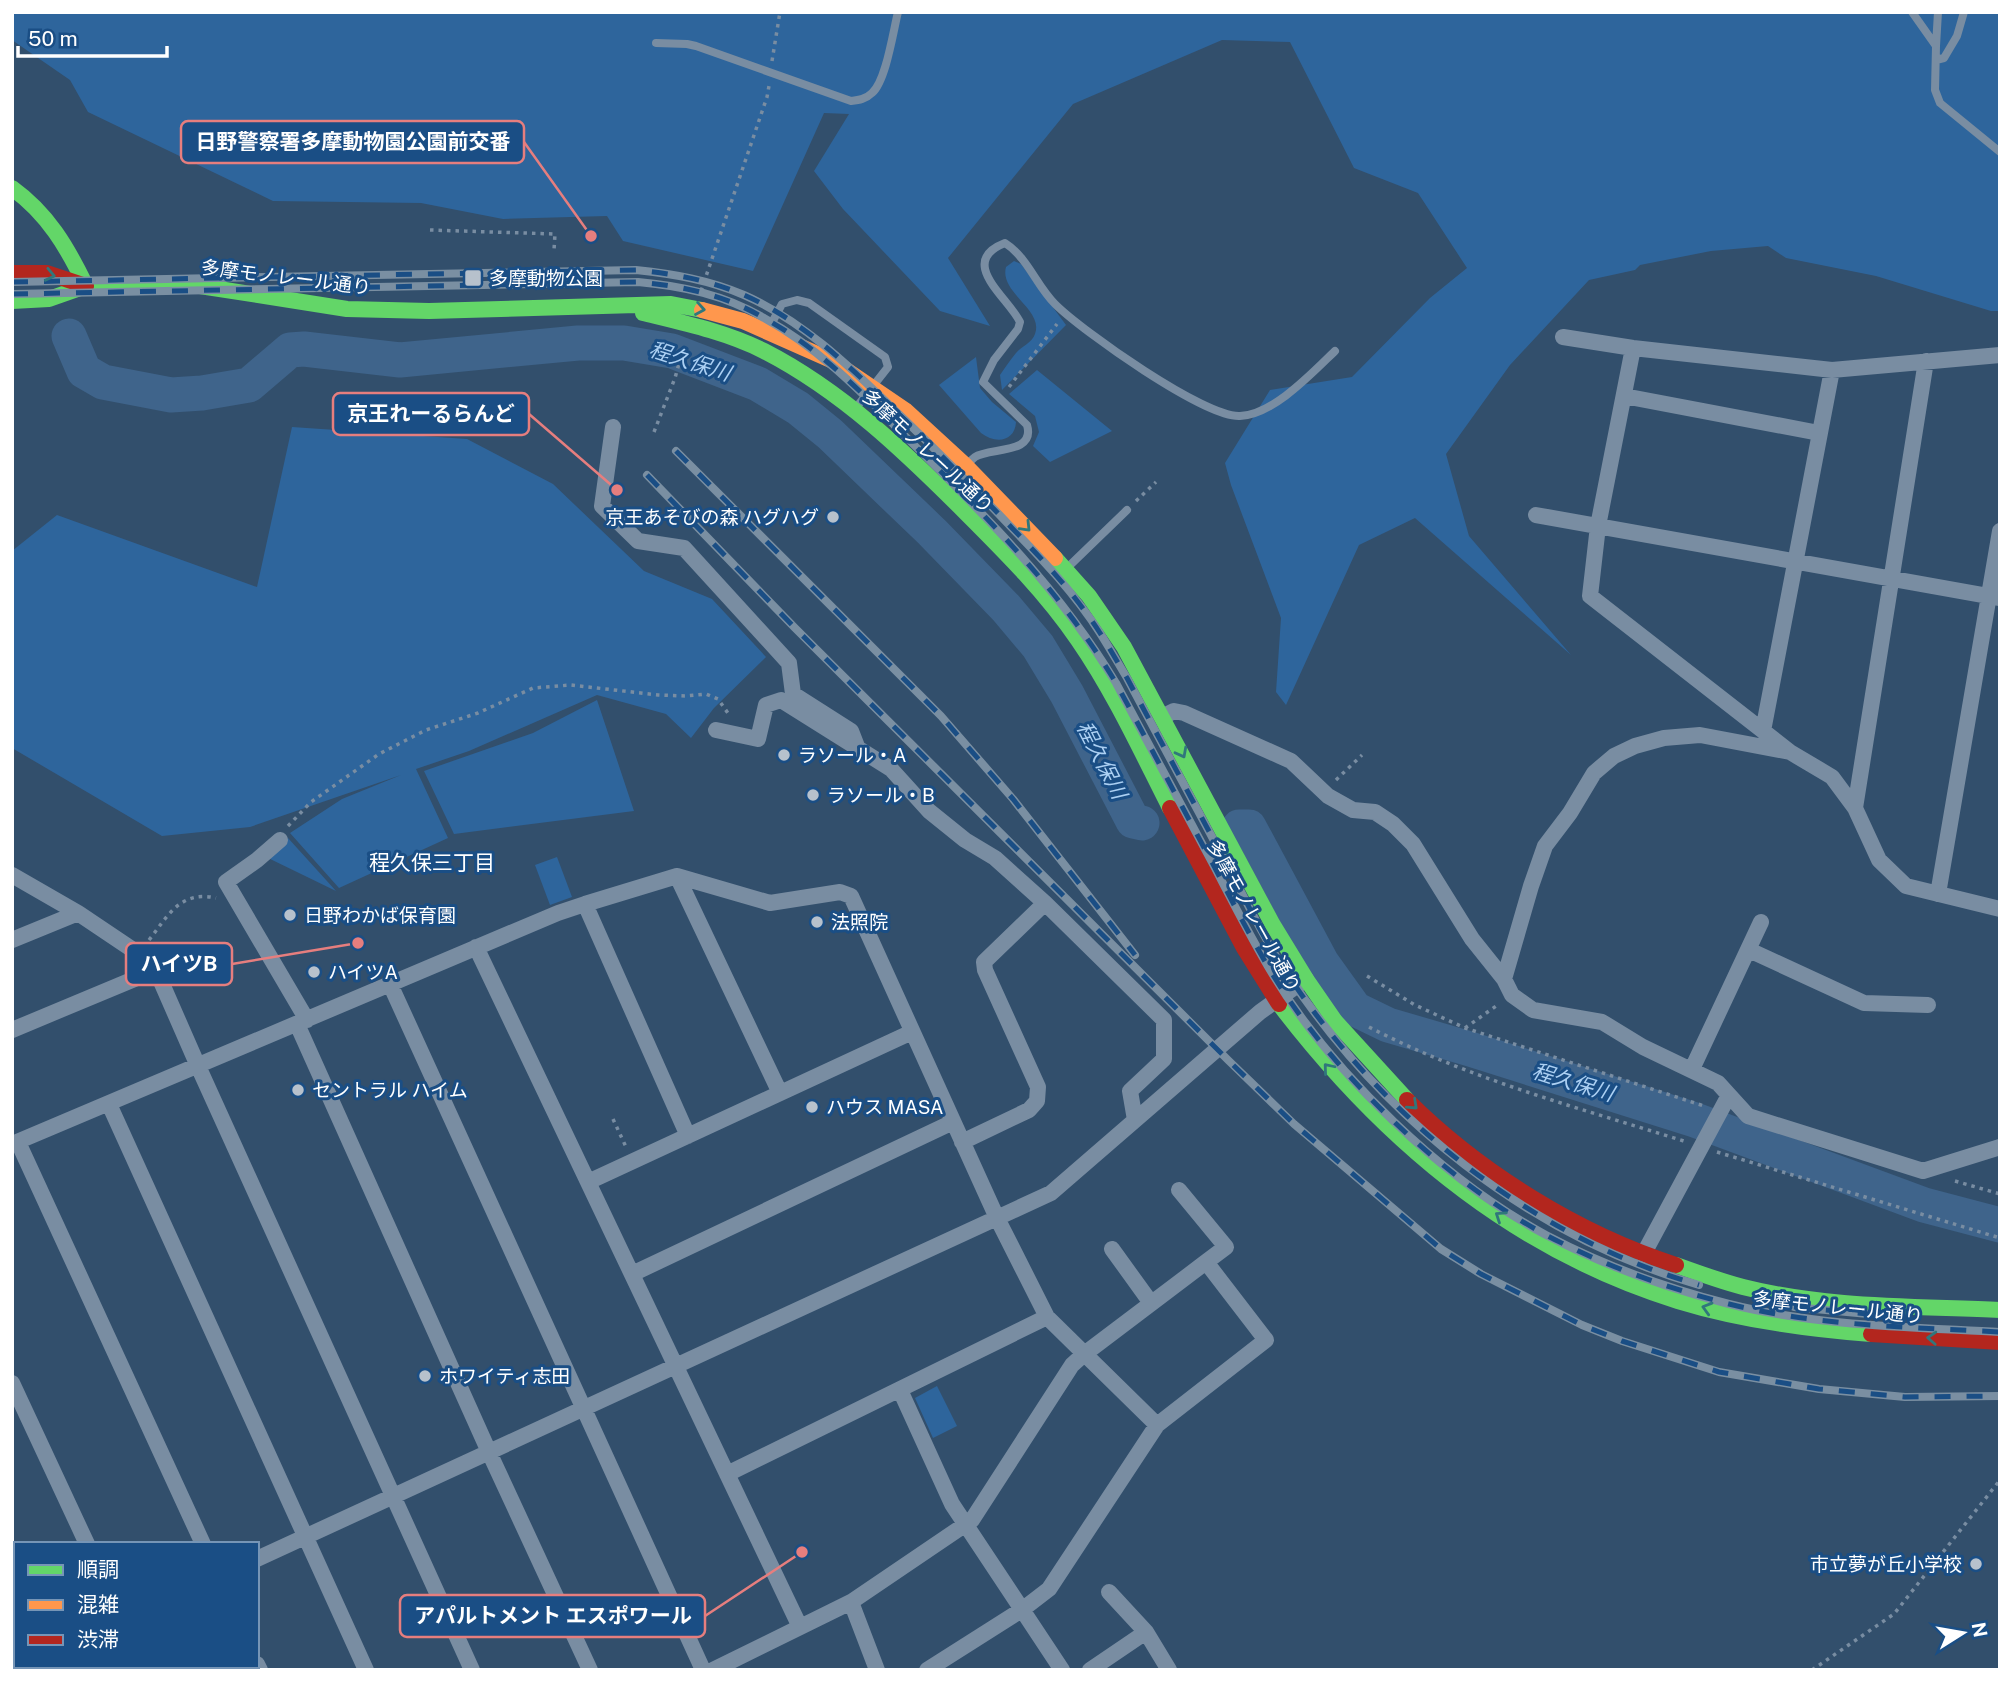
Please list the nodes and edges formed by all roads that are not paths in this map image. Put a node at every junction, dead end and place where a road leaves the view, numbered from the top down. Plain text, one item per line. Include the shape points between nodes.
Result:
1 (898, 12) edge
2 (1912, 12) edge
3 (1938, 12) edge
4 (1964, 12) edge
5 (656, 43) dead end
6 (1936, 46) junction
7 (1936, 60) junction
8 (2000, 152) edge
9 (12, 188) edge
10 (12, 273) edge
11 (86, 286) junction
12 (12, 301) edge
13 (607, 305) junction
14 (768, 331) junction
15 (1563, 337) dead end
16 (1633, 348) junction
17 (759, 349) junction
18 (1335, 351) dead end
19 (2000, 355) edge
20 (1926, 361) junction
21 (1832, 370) junction
22 (872, 387) junction
23 (1624, 396) junction
24 (854, 410) junction
25 (613, 427) dead end
26 (1819, 433) junction
27 (967, 466) junction
28 (1127, 510) road end
29 (1535, 515) dead end
30 (1598, 526) junction
31 (2000, 531) edge
32 (1794, 561) junction
33 (1066, 569) junction
34 (1892, 579) junction
35 (1993, 597) edge
36 (1162, 717) junction
37 (716, 730) dead end
38 (1763, 731) junction
39 (858, 749) junction
40 (1790, 752) junction
41 (1855, 808) junction
42 (280, 840) road end
43 (12, 876) edge
44 (677, 876) junction
45 (1937, 894) junction
46 (1045, 903) junction
47 (585, 904) junction
48 (2000, 909) edge
49 (78, 913) junction
50 (1761, 922) dead end
51 (12, 940) edge
52 (476, 947) junction
53 (1749, 950) junction
54 (156, 970) junction
55 (1306, 979) junction
56 (1504, 979) junction
57 (390, 984) junction
58 (1276, 1001) junction
59 (1928, 1005) dead end
60 (302, 1022) junction
61 (12, 1030) edge
62 (912, 1032) junction
63 (198, 1066) junction
64 (1692, 1069) junction
65 (780, 1093) junction
66 (109, 1104) junction
67 (1722, 1108) junction
68 (1135, 1120) junction
69 (953, 1122) junction
70 (688, 1136) junction
71 (962, 1142) junction
72 (15, 1143) edge
73 (2000, 1147) edge
74 (588, 1182) junction
75 (1179, 1190) dead end
76 (997, 1218) junction
77 (1112, 1249) dead end
78 (1643, 1255) junction
79 (1206, 1262) junction
80 (632, 1274) junction
81 (1152, 1303) junction
82 (2000, 1310) edge
83 (1047, 1317) junction
84 (2000, 1342) edge
85 (1083, 1355) junction
86 (675, 1366) junction
87 (12, 1383) edge
88 (900, 1390) junction
89 (583, 1409) junction
90 (1157, 1425) junction
91 (489, 1452) junction
92 (727, 1474) junction
93 (393, 1496) junction
94 (967, 1524) junction
95 (306, 1536) junction
96 (86, 1542) edge
97 (201, 1542) edge
98 (259, 1558) edge
99 (1109, 1592) dead end
100 (851, 1602) junction
101 (1023, 1609) junction
102 (800, 1627) junction
103 (1146, 1632) junction
104 (366, 1670) edge
105 (472, 1670) edge
106 (590, 1670) edge
107 (703, 1670) edge
108 (713, 1670) edge
109 (877, 1670) edge
110 (927, 1670) edge
111 (1062, 1670) edge
112 (1090, 1670) edge
113 (1168, 1670) edge

1 - 5 lane via 880,81 874,92 852,102 696,46
2 - 6 lane
3 - 6 lane
4 - 7 lane via 1957,36 1944,58
6 - 7 lane
7 - 8 lane via 1935,90 1940,103
9 - 11 main road via 55,226
10 -> 11 main road, 多摩モノレール通り via 47,273
11 - 12 main road, 多摩モノレール通り via 48,299
11 - 13 main road, 多摩モノレール通り via 200,286 361,309
13 -> 14 main road, 多摩モノレール通り via 696,308
13 - 17 main road, 多摩モノレール通り via 690,325
14 - 17 lane
14 - 22 main road, 多摩モノレール通り via 833,361
14 - 22 lane via 782,304 809,303 885,357 888,367
15 - 16 street
16 - 21 street
16 - 23 street
17 - 24 main road, 多摩モノレール通り via 817,382
18 - 27 lane via 1299,386 1263,409 1240,416 1216,412 1096,339 1054,303 1005,243 985,258 985,269 988,281 1020,322 983,382 1029,432 1008,450 976,456
19 - 20 street
20 - 21 street
20 - 34 street
21 - 26 street
22 - 24 lane
22 - 27 main road, 多摩モノレール通り
23 - 26 street
23 - 30 street
24 - 58 main road, 多摩モノレール通り via 941,487 1039,591 1080,642
25 - 39 street via 602,506 638,541 684,548 789,663 793,694 852,731
26 - 32 street
27 -> 33 main road, 多摩モノレール通り
28 - 33 lane
29 - 30 street
30 - 32 street
30 - 38 street via 1590,596
31 - 35 street
32 - 34 street
32 - 38 street
33 - 36 main road, 多摩モノレール通り via 1109,623
34 - 35 street
34 - 41 street
35 - 45 street
36 -> 55 main road, 多摩モノレール通り
36 - 56 street via 1174,711 1184,713 1291,761 1328,796 1353,810 1374,812 1393,824 1413,844 1472,939
37 - 39 street via 758,739 766,705 781,700
38 - 40 street
39 - 46 street via 891,769 929,811 995,858
40 - 41 street via 1832,777
40 - 56 street via 1700,735 1664,738 1614,756 1594,773 1545,846
41 - 45 street via 1879,859 1906,886
42 - 60 street via 226,882
43 - 49 street
44 - 47 street
44 - 62 street via 770,903 840,892 851,896
44 - 65 street
45 - 48 street
46 - 68 street via 1164,1020 1164,1059 1130,1091
46 - 71 street via 984,962 1038,1087 1037,1101 1029,1110
47 - 52 street
47 - 70 street
49 - 51 street
49 - 54 street
50 - 53 street
52 - 57 street
52 - 74 street
53 - 59 street via 1864,1003
53 - 64 street
54 - 61 street
54 - 63 street
55 - 58 street
55 -> 78 main road, 多摩モノレール通り via 1359,1050 1449,1137 1528,1196
56 - 64 street via 1512,995 1533,1010 1602,1022
57 - 60 street
57 - 89 street
58 - 68 street
84 -> 58 main road, 多摩モノレール通り via 1780,1325 1686,1302 1597,1269 1507,1221 1416,1153 1331,1073
60 - 63 street
60 - 91 street
62 - 65 street
62 - 69 street
63 - 66 street
63 - 93 street
64 - 67 street via 1718,1083
65 - 70 street
66 - 72 street
66 - 95 street
67 - 73 street via 1923,1171
67 - 78 street
68 - 76 street via 1051,1193
69 - 71 street
69 - 80 street
70 - 74 street
71 - 76 street
72 - 97 street
74 - 80 street
75 - 79 street via 1226,1247
76 - 83 street
76 - 86 street
77 - 81 street
78 - 82 main road, 多摩モノレール通り via 1743,1287 1796,1297
79 - 81 street
79 - 90 street via 1266,1340
80 - 86 street
81 - 85 street
83 - 85 street
83 - 88 street
85 - 90 street
85 - 94 street
86 - 89 street
86 - 92 street
87 - 96 street
88 - 92 street
88 - 94 street via 952,1504
89 - 91 street
89 - 107 street
90 - 101 street via 1049,1590
91 - 93 street
91 - 106 street
92 - 102 street
93 - 95 street
93 - 105 street
94 - 100 street
94 - 101 street
95 - 98 street
95 - 104 street
99 - 103 street
100 - 102 street
100 - 109 street
101 - 110 street
101 - 111 street
102 - 108 street
103 - 112 street
103 - 113 street

